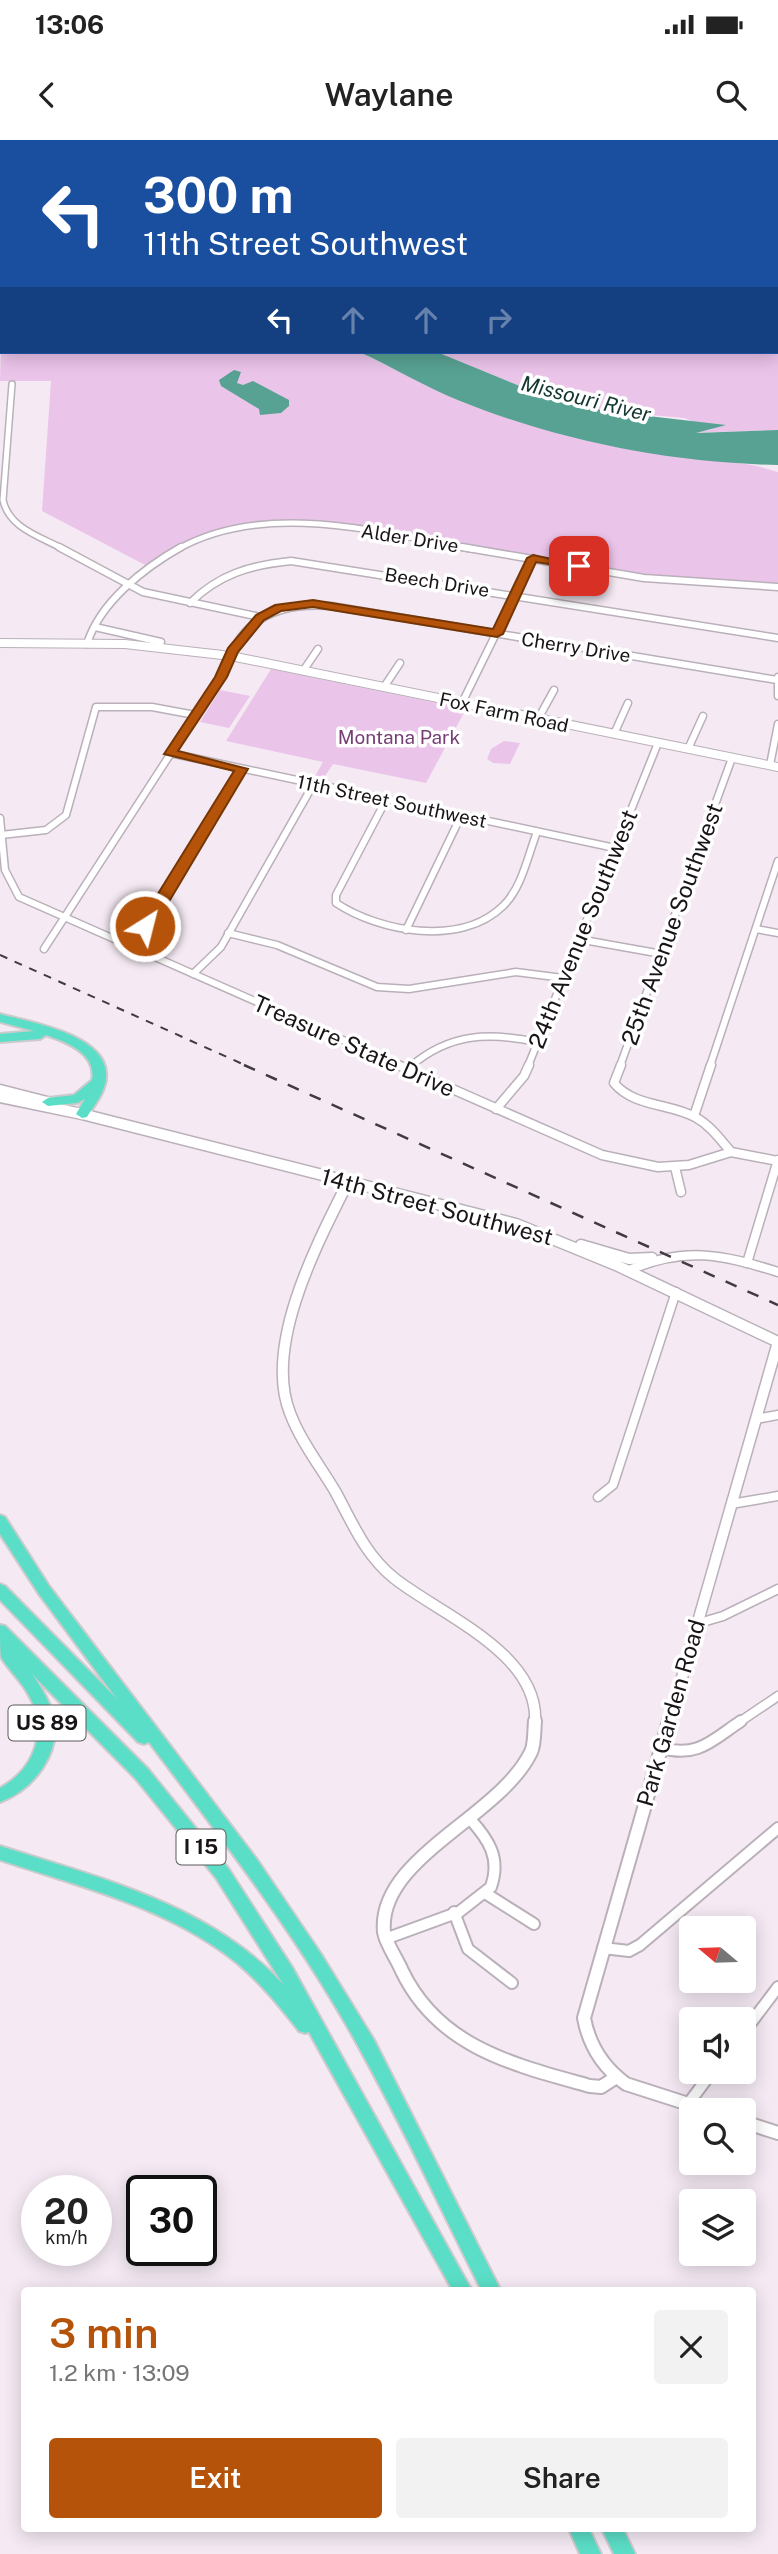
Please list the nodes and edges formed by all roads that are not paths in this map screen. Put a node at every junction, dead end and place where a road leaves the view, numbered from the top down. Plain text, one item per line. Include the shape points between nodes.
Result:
1 (12, 384) dead end
2 (533, 558) junction
3 (127, 585) junction
4 (778, 587) edge
5 (515, 595) junction
6 (190, 603) junction
7 (260, 617) junction
8 (94, 627) junction
9 (497, 634) junction
10 (778, 638) edge
11 (0, 641) edge
12 (87, 641) junction
13 (161, 642) junction
14 (318, 649) dead end
15 (231, 656) junction
16 (400, 663) dead end
17 (303, 671) junction
18 (777, 678) edge
19 (384, 687) junction
20 (554, 690) dead end
21 (778, 696) edge
22 (462, 703) junction
23 (628, 703) dead end
24 (195, 715) junction
25 (703, 716) dead end
26 (538, 719) junction
27 (778, 724) edge
28 (614, 734) junction
29 (658, 743) junction
30 (688, 749) junction
31 (170, 754) junction
32 (732, 758) junction
33 (774, 766) edge
34 (242, 769) junction
35 (313, 785) junction
36 (386, 800) junction
37 (461, 816) junction
38 (0, 818) edge
39 (537, 832) junction
40 (1, 835) edge
41 (615, 848) junction
42 (778, 861) edge
43 (63, 919) junction
44 (756, 929) junction
45 (406, 930) junction
46 (228, 933) junction
47 (778, 933) edge
48 (578, 939) junction
49 (122, 944) junction
50 (44, 949) dead end
51 (663, 954) junction
52 (193, 974) junction
53 (563, 978) junction
54 (0, 1018) edge
55 (0, 1038) edge
56 (537, 1042) junction
57 (406, 1070) junction
58 (94, 1084) junction
59 (0, 1090) edge
60 (0, 1097) edge
61 (48, 1102) junction
62 (496, 1109) junction
63 (82, 1114) junction
64 (694, 1116) junction
65 (731, 1152) junction
66 (778, 1161) edge
67 (675, 1167) junction
68 (348, 1182) junction
69 (681, 1192) dead end
70 (565, 1242) junction
71 (652, 1258) junction
72 (747, 1263) junction
73 (627, 1271) junction
74 (778, 1272) edge
75 (676, 1292) junction
76 (778, 1342) edge
77 (778, 1415) edge
78 (756, 1419) junction
79 (778, 1496) edge
80 (598, 1497) dead end
81 (731, 1504) junction
82 (0, 1521) edge
83 (778, 1589) edge
84 (0, 1590) edge
85 (696, 1624) junction
86 (0, 1631) edge
87 (0, 1643) edge
88 (778, 1696) edge
89 (661, 1748) junction
90 (0, 1795) edge
91 (199, 1797) junction
92 (470, 1819) junction
93 (778, 1828) edge
94 (0, 1853) edge
95 (485, 1893) junction
96 (454, 1913) junction
97 (534, 1924) dead end
98 (385, 1939) junction
99 (603, 1948) junction
100 (512, 1983) dead end
101 (778, 1987) edge
102 (756, 2016) edge
103 (615, 2078) junction
104 (356, 2099) junction
105 (679, 2101) edge
106 (756, 2126) edge
107 (778, 2133) edge
108 (461, 2287) edge
109 (490, 2287) edge
110 (580, 2532) edge
111 (614, 2532) edge
112 (591, 2554) edge
113 (625, 2554) edge

1 - 3 street via 5,513 18,525
2 - 3 street, Alder Drive via 342,527 270,524 219,532 178,547
2 - 4 street, Alder Drive via 697,585
2 - 5 street
3 - 6 street
3 - 8 street, Alder Drive
5 - 6 street, Beech Drive via 291,561 239,569 204,587
5 - 9 street
5 - 10 street, Beech Drive
6 - 7 street
7 - 9 street, Cherry Drive via 279,608 313,604
7 - 15 street
8 - 12 street, Alder Drive
8 - 13 street, Fox Farm Road
9 - 18 street, Cherry Drive
9 - 22 street
11 - 12 street, Fox Farm Road
12 - 13 street, Fox Farm Road
12 - 15 street, Fox Farm Road
13 - 15 street, Fox Farm Road
14 - 17 street
15 - 17 street, Fox Farm Road
15 - 24 street
16 - 19 street
17 - 19 street, Fox Farm Road
18 - 21 street
19 - 22 street, Fox Farm Road
20 - 26 street
22 - 26 street, Fox Farm Road
23 - 28 street
24 - 31 street
24 - 40 street via 152,707 96,707 59,826
25 - 30 street
26 - 28 street, Fox Farm Road
27 - 33 street
28 - 29 street, Fox Farm Road
29 - 30 street, Fox Farm Road
29 - 41 street, 24th Avenue Southwest
30 - 32 street, Fox Farm Road
31 - 34 street, 11th Street Southwest
31 - 43 street
32 - 33 street, Fox Farm Road
32 - 51 street, 25th Avenue Southwest
34 - 35 street, 11th Street Southwest
34 - 49 street via 159,907 145,926
35 - 36 street, 11th Street Southwest
35 - 46 street
36 - 37 street, 11th Street Southwest
36 - 45 street via 336,903 387,927
37 - 39 street, 11th Street Southwest
37 - 45 street
38 - 40 street, Treasure State Drive
39 - 41 street, 11th Street Southwest
39 - 45 street via 506,903 494,915 480,922
40 - 43 street, Treasure State Drive via 8,886 19,897
41 - 48 street, 24th Avenue Southwest
42 - 44 street
43 - 49 street, Treasure State Drive
43 - 50 street
44 - 47 street
44 - 64 street
46 - 52 street via 214,956
46 - 53 street via 276,945 377,987 409,989 516,972
48 - 51 street
48 - 53 street, 24th Avenue Southwest
49 - 52 street, Treasure State Drive
51 - 64 street, 25th Avenue Southwest via 614,1083 630,1097
52 - 57 street, Treasure State Drive
53 - 56 street, 24th Avenue Southwest
54 - 63 highway via 67,1037 93,1056 100,1086
55 - 58 highway via 28,1034 66,1042 88,1058
56 - 57 street via 497,1033 446,1041 426,1051
56 - 62 street, 24th Avenue Southwest via 524,1076
57 - 62 street, Treasure State Drive
58 - 61 highway via 77,1098
58 - 63 highway
59 - 61 street, 14th Street Southwest
60 - 63 street, 14th Street Southwest
61 - 63 street, 14th Street Southwest
62 - 67 street, Treasure State Drive via 601,1155 639,1165
63 - 68 street, 14th Street Southwest
64 - 65 street
65 - 66 street, Treasure State Drive
65 - 67 street, Treasure State Drive
66 - 72 street
67 - 69 street
68 - 70 street, 14th Street Southwest via 516,1224
68 - 92 street via 293,1301 287,1323 284,1386 289,1412 372,1558 507,1657 531,1691 537,1735 523,1771
70 - 71 street via 629,1259
70 - 73 street, 14th Street Southwest
71 - 72 street via 699,1254
71 - 73 street
72 - 74 street
73 - 75 street, 14th Street Southwest
75 - 76 street, 14th Street Southwest
75 - 80 street via 613,1485
76 - 78 street, Park Garden Road
77 - 78 street
78 - 81 street, Park Garden Road
79 - 81 street
81 - 85 street, Park Garden Road
82 - 91 highway via 44,1590
83 - 85 street
84 - 91 highway, I 15
85 - 89 street, Park Garden Road
86 - 104 highway, I 15 via 142,1774 222,1872
87 - 90 highway, US 89 via 43,1705 49,1732 43,1755 29,1776
88 - 89 street via 696,1751
89 - 99 street, Park Garden Road
91 - 109 highway, I 15 via 252,1866 368,2046
92 - 95 street via 491,1843 493,1852 492,1886
92 - 98 street via 415,1861 394,1886 382,1924
93 - 99 street via 640,1945 629,1951
94 - 104 highway via 175,1913 217,1936 289,2001
95 - 96 street
95 - 97 street
96 - 98 street via 421,1931
96 - 100 street via 468,1950
98 - 103 street via 394,1961 435,2018 463,2042 504,2060 590,2086 601,2087
99 - 103 street, Park Garden Road via 585,2025
101 - 102 street
103 - 105 street
104 - 108 highway, I 15
106 - 107 street
110 - 112 highway
111 - 113 highway

